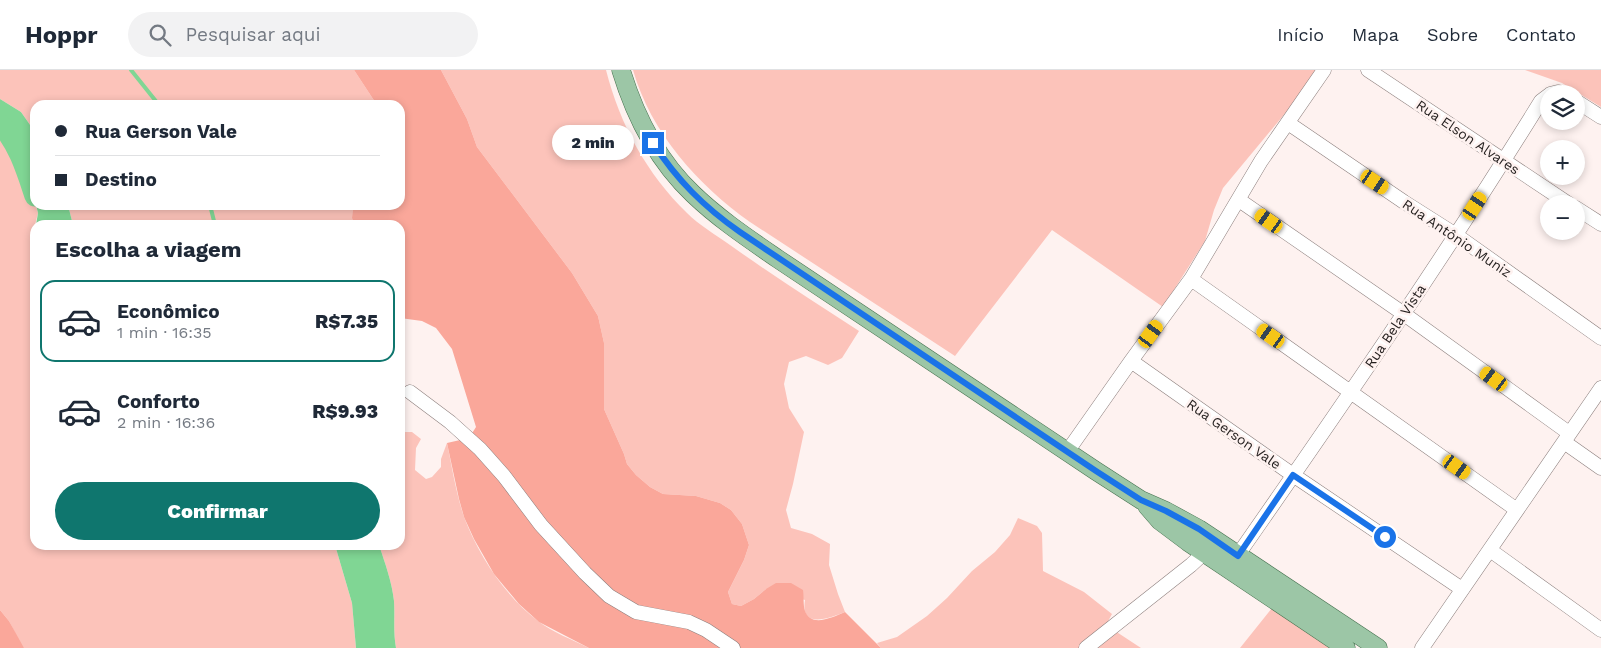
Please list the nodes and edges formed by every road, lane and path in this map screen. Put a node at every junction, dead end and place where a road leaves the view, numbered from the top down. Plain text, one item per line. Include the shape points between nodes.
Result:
1 (621, 70) edge
2 (1324, 70) edge
3 (1368, 70) edge
4 (1540, 104) edge
5 (1585, 107) edge
6 (1601, 117) edge
7 (1288, 122) junction
8 (1504, 162) junction
9 (1555, 195) edge
10 (1239, 200) junction
11 (1585, 214) edge
12 (1601, 224) edge
13 (1456, 235) junction
14 (1191, 280) junction
15 (1404, 314) junction
16 (1601, 338) edge
17 (1131, 362) junction
18 (1601, 388) edge
19 (410, 392) dead end
20 (1351, 393) junction
21 (1567, 438) junction
22 (1067, 452) junction
23 (1601, 468) edge
24 (1293, 475) junction
25 (1141, 500) junction
26 (1518, 510) junction
27 (1490, 550) junction
28 (1204, 553) junction
29 (1233, 563) junction
30 (1462, 589) junction
31 (1601, 630) edge
32 (733, 648) edge
33 (1086, 648) edge
34 (1346, 648) edge
35 (1378, 648) edge
36 (1422, 648) edge

1 - 22 main road via 641,122 653,143 670,168 706,206 778,259
2 - 7 street
3 - 8 street, Rua Elson Alvares
4 - 8 street, Rua Bela Vista
5 - 6 street
7 - 10 street
7 - 13 street, Rua Antônio Muniz
8 - 9 street, Rua Elson Alvares
8 - 13 street, Rua Bela Vista
10 - 14 street
10 - 15 street
11 - 12 street
13 - 15 street, Rua Bela Vista
13 - 16 street, Rua Antônio Muniz
14 - 17 street
14 - 20 street
15 - 20 street, Rua Bela Vista
15 - 21 street
17 - 22 street
17 - 24 street, Rua Gerson Vale
18 - 21 street
19 - 32 street via 480,449 541,525 609,596 636,612 688,622
20 - 24 street, Rua Bela Vista
20 - 26 street
21 - 23 street
21 - 26 street
22 - 25 main road
24 - 29 street, Rua Bela Vista
24 - 30 street, Rua Gerson Vale
25 - 28 main road via 1160,521
25 - 29 main road via 1199,529
26 - 27 street
27 - 30 street
27 - 31 street
28 - 29 main road
28 - 33 street
29 - 34 main road
29 - 35 main road
30 - 36 street

